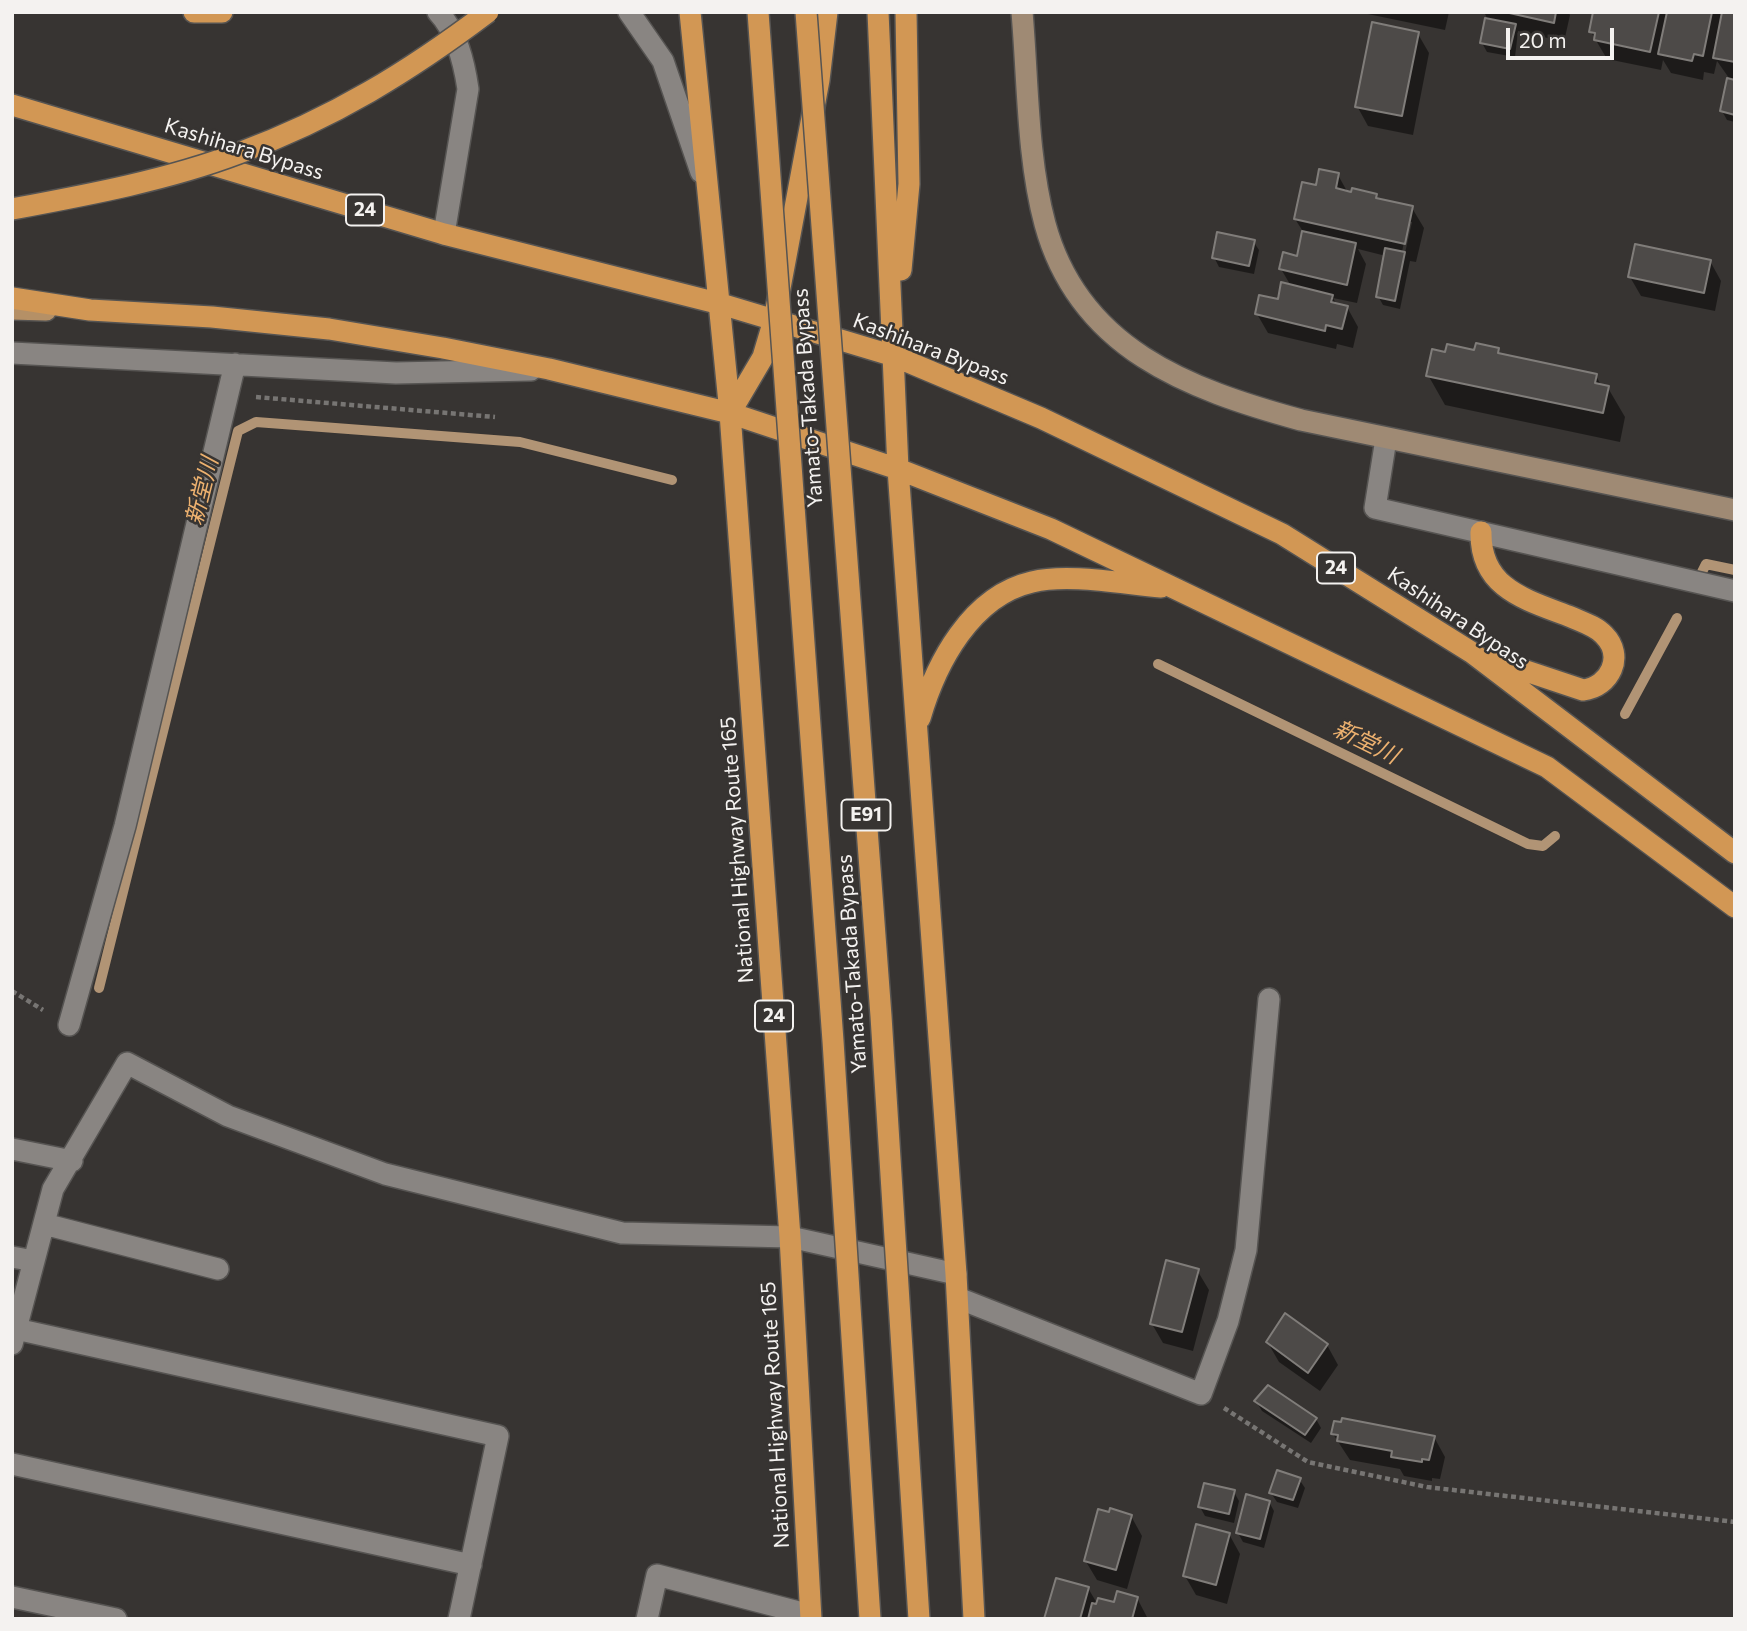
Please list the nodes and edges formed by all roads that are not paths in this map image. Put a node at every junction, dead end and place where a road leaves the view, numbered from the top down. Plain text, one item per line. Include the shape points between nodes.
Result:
1 (194, 12) edge
2 (222, 12) edge
3 (438, 12) edge
4 (488, 12) edge
5 (629, 12) edge
6 (690, 12) edge
7 (758, 12) edge
8 (806, 12) edge
9 (827, 12) edge
10 (878, 12) edge
11 (906, 12) edge
12 (1022, 12) edge
13 (12, 105) edge
14 (706, 187) junction
15 (12, 209) edge
16 (444, 234) junction
17 (12, 298) edge
18 (721, 304) junction
19 (12, 309) edge
20 (90, 310) junction
21 (774, 320) junction
22 (12, 353) edge
23 (894, 356) junction
24 (235, 364) junction
25 (549, 369) junction
26 (730, 413) junction
27 (1386, 439) junction
28 (898, 469) junction
29 (1735, 510) edge
30 (1481, 532) junction
31 (1174, 588) junction
32 (1735, 591) edge
33 (1471, 652) junction
34 (917, 730) junction
35 (1735, 853) edge
36 (1735, 907) edge
37 (1269, 999) dead end
38 (69, 1025) dead end
39 (12, 1149) edge
40 (72, 1161) junction
41 (44, 1224) junction
42 (790, 1237) junction
43 (12, 1257) edge
44 (34, 1261) junction
45 (218, 1269) dead end
46 (957, 1274) junction
47 (958, 1298) junction
48 (14, 1337) edge
49 (12, 1464) edge
50 (471, 1565) junction
51 (12, 1597) edge
52 (811, 1617) edge
53 (116, 1619) edge
54 (459, 1619) edge
55 (647, 1619) edge
56 (870, 1619) edge
57 (919, 1619) edge
58 (974, 1619) edge

1 - 2 highway
3 - 16 street via 457,43 468,89
4 - 15 highway, bridge via 418,65 337,110 239,154 98,193
5 - 14 street via 663,61
6 - 14 highway, 24
7 - 56 highway, Yamato-Takada Bypass / E91, bridge
8 - 57 highway, Yamato-Takada Bypass / E91, bridge via 881,1016
9 - 21 highway
10 - 23 highway
11 - 23 highway via 909,184
12 - 27 street via 1034,156 1045,224 1068,278 1097,320 1137,356 1186,383 1275,414
13 - 16 highway, Kashihara Bypass / 24
14 - 18 highway, 24
16 - 18 highway, Kashihara Bypass / 24
17 - 20 highway
18 - 21 highway, Kashihara Bypass / 24
18 - 26 highway, 24
19 - 20 main road
20 - 25 highway via 329,329
21 - 23 highway, Kashihara Bypass / 24
21 - 26 highway via 763,357
22 - 24 street
23 - 28 highway
23 - 33 highway, Kashihara Bypass / 24 via 1041,418 1282,534
24 - 25 street via 396,373
24 - 38 street via 125,826
25 - 26 highway
26 - 28 highway
26 - 42 highway, National Highway Route 165 / 24
27 - 29 street
27 - 30 street via 1375,508
28 - 31 highway via 1051,529
28 - 34 highway
30 - 32 street
30 - 33 highway via 1485,562 1502,584 1526,600 1594,627 1611,645 1612,671 1596,688 1570,688
31 - 34 highway via 1058,579 1008,591 987,605 953,644 930,687
31 - 36 highway via 1547,768
33 - 35 highway, Kashihara Bypass / 24
34 - 46 highway
37 - 47 street via 1247,1250 1228,1321 1201,1394
39 - 40 street
40 - 41 street via 53,1189
40 - 42 street via 127,1063 228,1116 385,1174 622,1233
41 - 44 street
41 - 45 street
42 - 46 street
42 - 52 highway, National Highway Route 165 / 24
43 - 44 street
44 - 48 street
46 - 47 highway
47 - 58 highway
48 - 50 street via 498,1436
49 - 50 street
50 - 54 street
51 - 53 street
52 - 55 street via 657,1575

